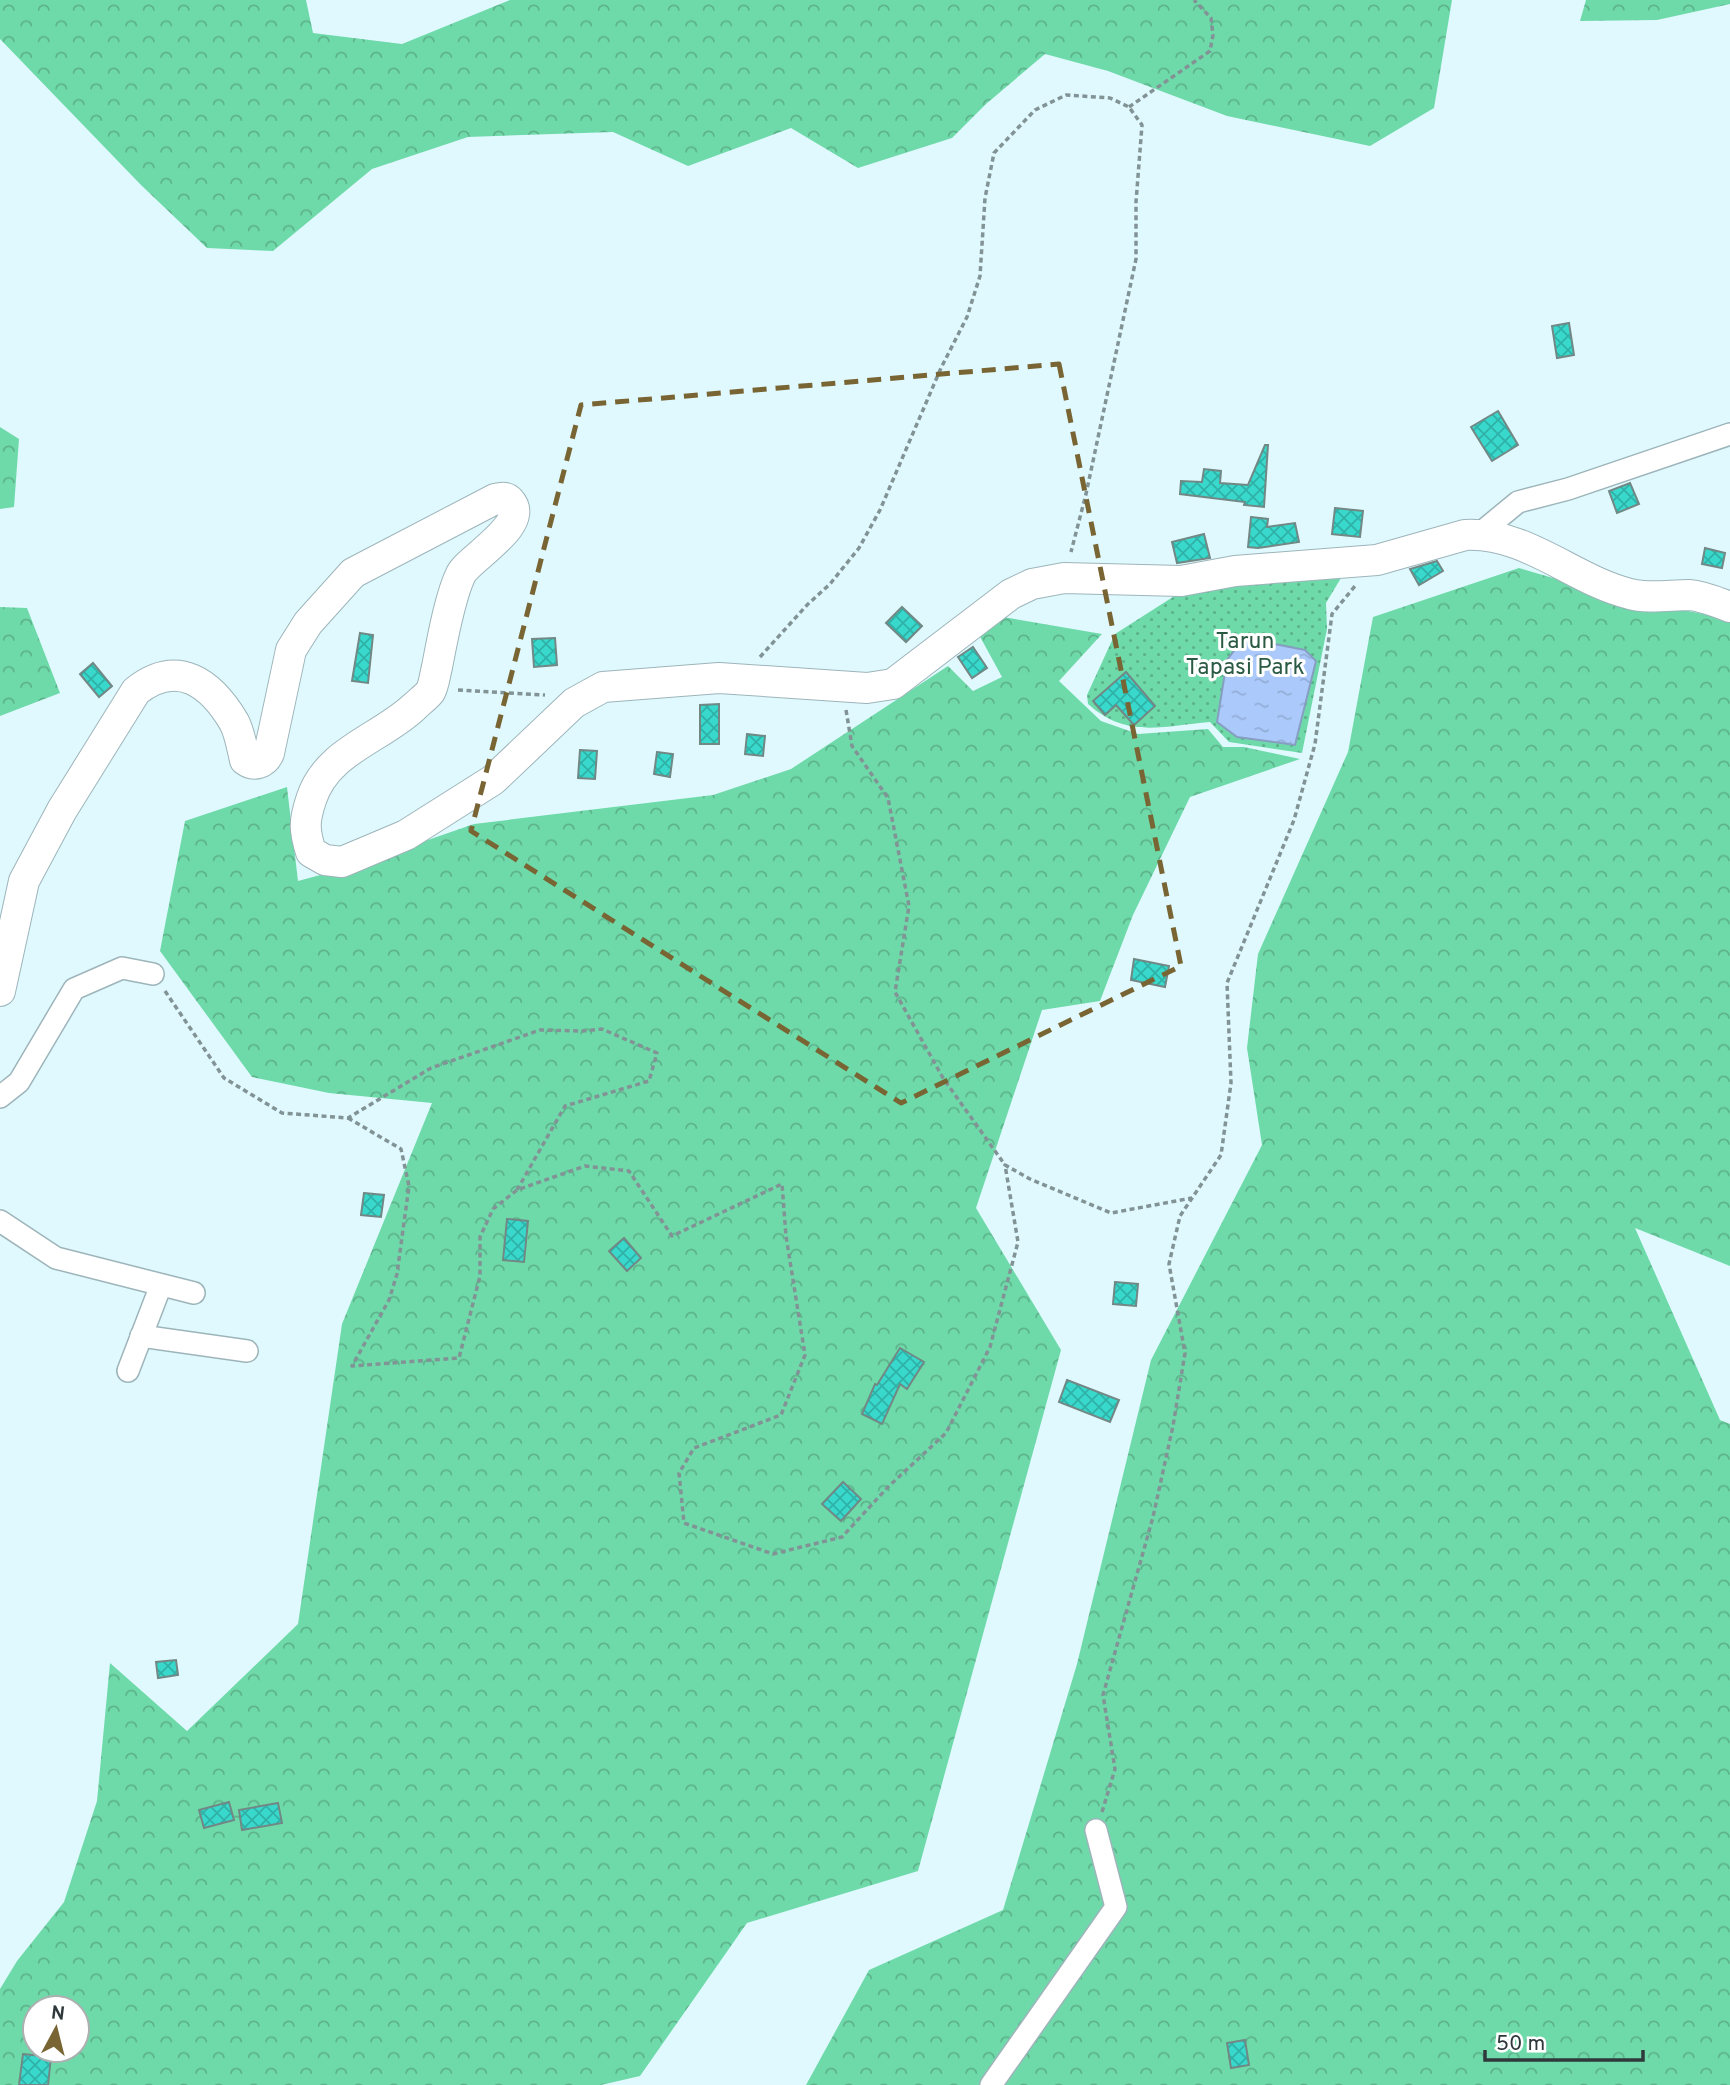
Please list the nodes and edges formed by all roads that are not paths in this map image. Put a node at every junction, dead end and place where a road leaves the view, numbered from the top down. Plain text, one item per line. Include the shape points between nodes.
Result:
1 (1730, 434) edge
2 (1479, 535) junction
3 (1730, 607) edge
4 (153, 974) road end
5 (0, 991) edge
6 (0, 1097) edge
7 (0, 1221) edge
8 (161, 1285) junction
9 (194, 1293) dead end
10 (141, 1336) junction
11 (247, 1351) dead end
12 (128, 1371) dead end
13 (1096, 1830) road end
14 (991, 2085) edge

1 - 2 street via 1518,502
2 - 3 main road via 1522,545 1633,595 1692,595
2 - 5 main road via 1377,560 1235,571 1181,581 1064,578 1032,584 1011,594 893,684 867,688 719,678 603,687 574,703 493,780 406,835 342,862 325,860 311,852 306,836 305,820 315,786 337,758 400,721 431,691 462,572 499,539 513,518 508,499 495,499 353,573 291,650 270,753 261,762 245,760 236,724 208,687 186,677 166,676 148,681 136,691 24,881
4 - 6 street via 122,968 74,989 19,1082
7 - 8 street via 55,1258
8 - 9 street
8 - 10 street
10 - 11 street
10 - 12 street
13 - 14 street via 1116,1907

